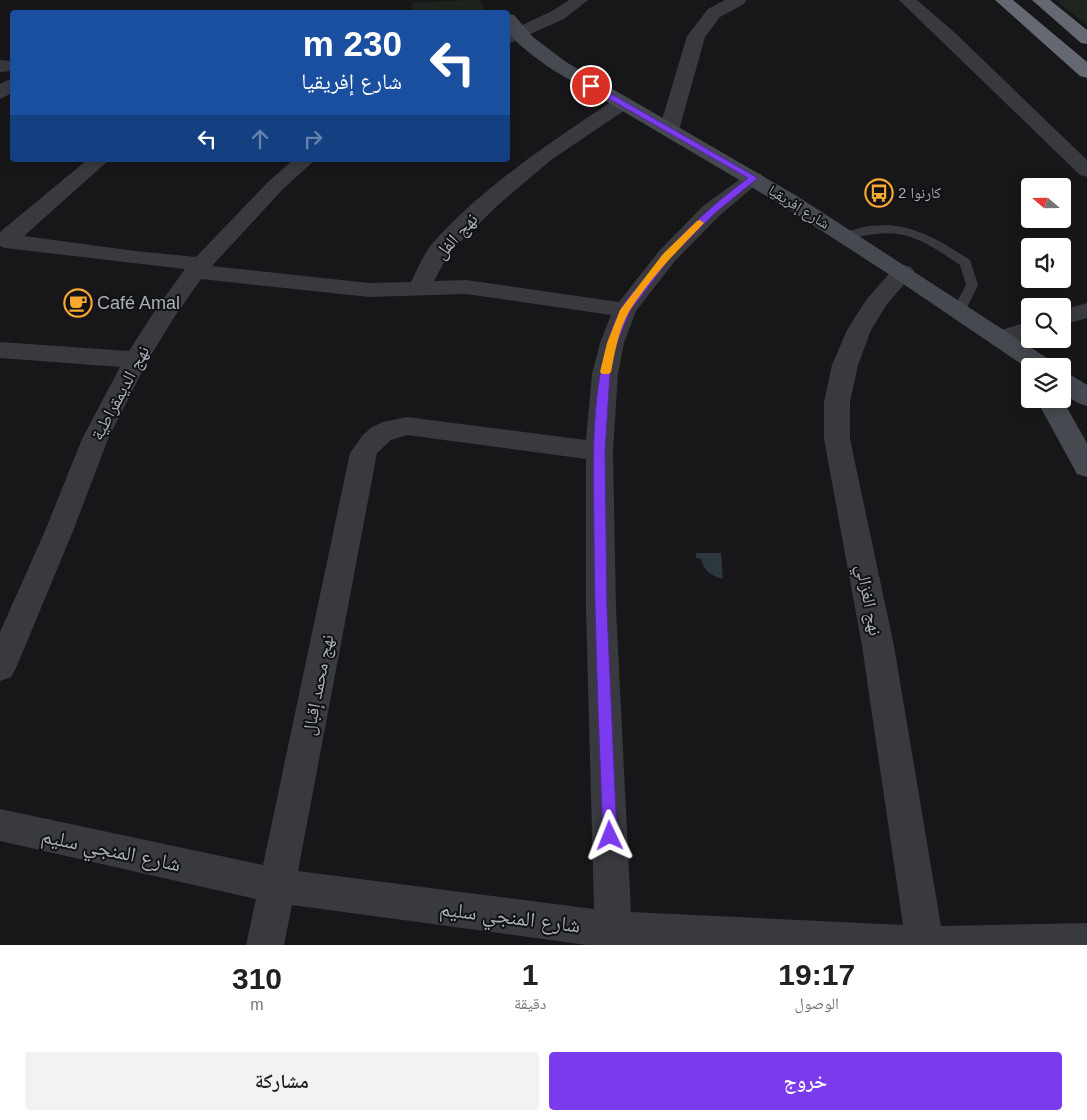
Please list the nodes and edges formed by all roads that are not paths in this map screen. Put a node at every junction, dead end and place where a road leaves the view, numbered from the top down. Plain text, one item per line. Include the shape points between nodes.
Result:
1 (580, 0) edge
2 (738, 0) edge
3 (907, 0) edge
4 (1003, 0) edge
5 (1040, 0) edge
6 (510, 22) edge
7 (510, 25) edge
8 (1087, 39) edge
9 (1087, 72) edge
10 (621, 104) junction
11 (669, 130) junction
12 (97, 162) edge
13 (303, 162) edge
14 (1087, 171) edge
15 (754, 178) junction
16 (845, 236) junction
17 (2, 240) edge
18 (199, 268) junction
19 (903, 272) junction
20 (419, 288) junction
21 (625, 310) junction
22 (959, 310) junction
23 (1087, 310) edge
24 (1071, 315) edge
25 (1021, 332) edge
26 (1001, 339) junction
27 (0, 350) edge
28 (1026, 358) edge
29 (136, 360) junction
30 (1071, 387) edge
31 (1087, 398) edge
32 (1055, 408) edge
33 (599, 451) junction
34 (1087, 467) edge
35 (0, 668) edge
36 (0, 825) edge
37 (278, 886) junction
38 (614, 938) edge
39 (1087, 942) edge
40 (265, 945) edge
41 (925, 945) edge

1 - 6 street via 558,15
2 - 11 street via 714,13 696,36
3 - 14 street
4 - 9 highway
5 - 8 highway
7 - 10 street, شارع إفريقيا via 537,52
10 - 11 street, شارع إفريقيا
10 - 20 street, نهج الفل via 544,156 490,200 439,250
11 - 15 street, شارع إفريقيا
12 - 17 street
13 - 18 street, نهج الديمقراطية via 276,185
15 - 16 street, شارع إفريقيا
15 - 21 street via 711,211 667,256
16 - 19 street, شارع إفريقيا
16 - 22 lane via 877,228 904,230 928,238 966,263 972,285
17 - 18 street
18 - 20 street via 369,290
18 - 29 street, نهج الديمقراطية via 162,317
19 - 22 street, شارع إفريقيا
19 - 41 street, نهج الغزالي via 878,300 859,330 845,365 837,402 837,439 878,646
20 - 21 street, نهج الفل via 466,287
21 - 33 street via 612,343 605,374
22 - 26 street, شارع إفريقيا
23 - 24 street
25 - 26 street
26 - 28 street, شارع إفريقيا
27 - 29 street
29 - 35 street, نهج الديمقراطية via 95,439
30 - 31 street
32 - 34 street
33 - 37 street, نهج محمد إقبال via 407,426 395,427 371,441 364,453
33 - 38 street via 601,609
36 - 37 street, شارع المنجي سليم
37 - 38 street, شارع المنجي سليم
37 - 40 street, نهج محمد إقبال
38 - 41 street, شارع المنجي سليم
39 - 41 street, شارع المنجي سليم

